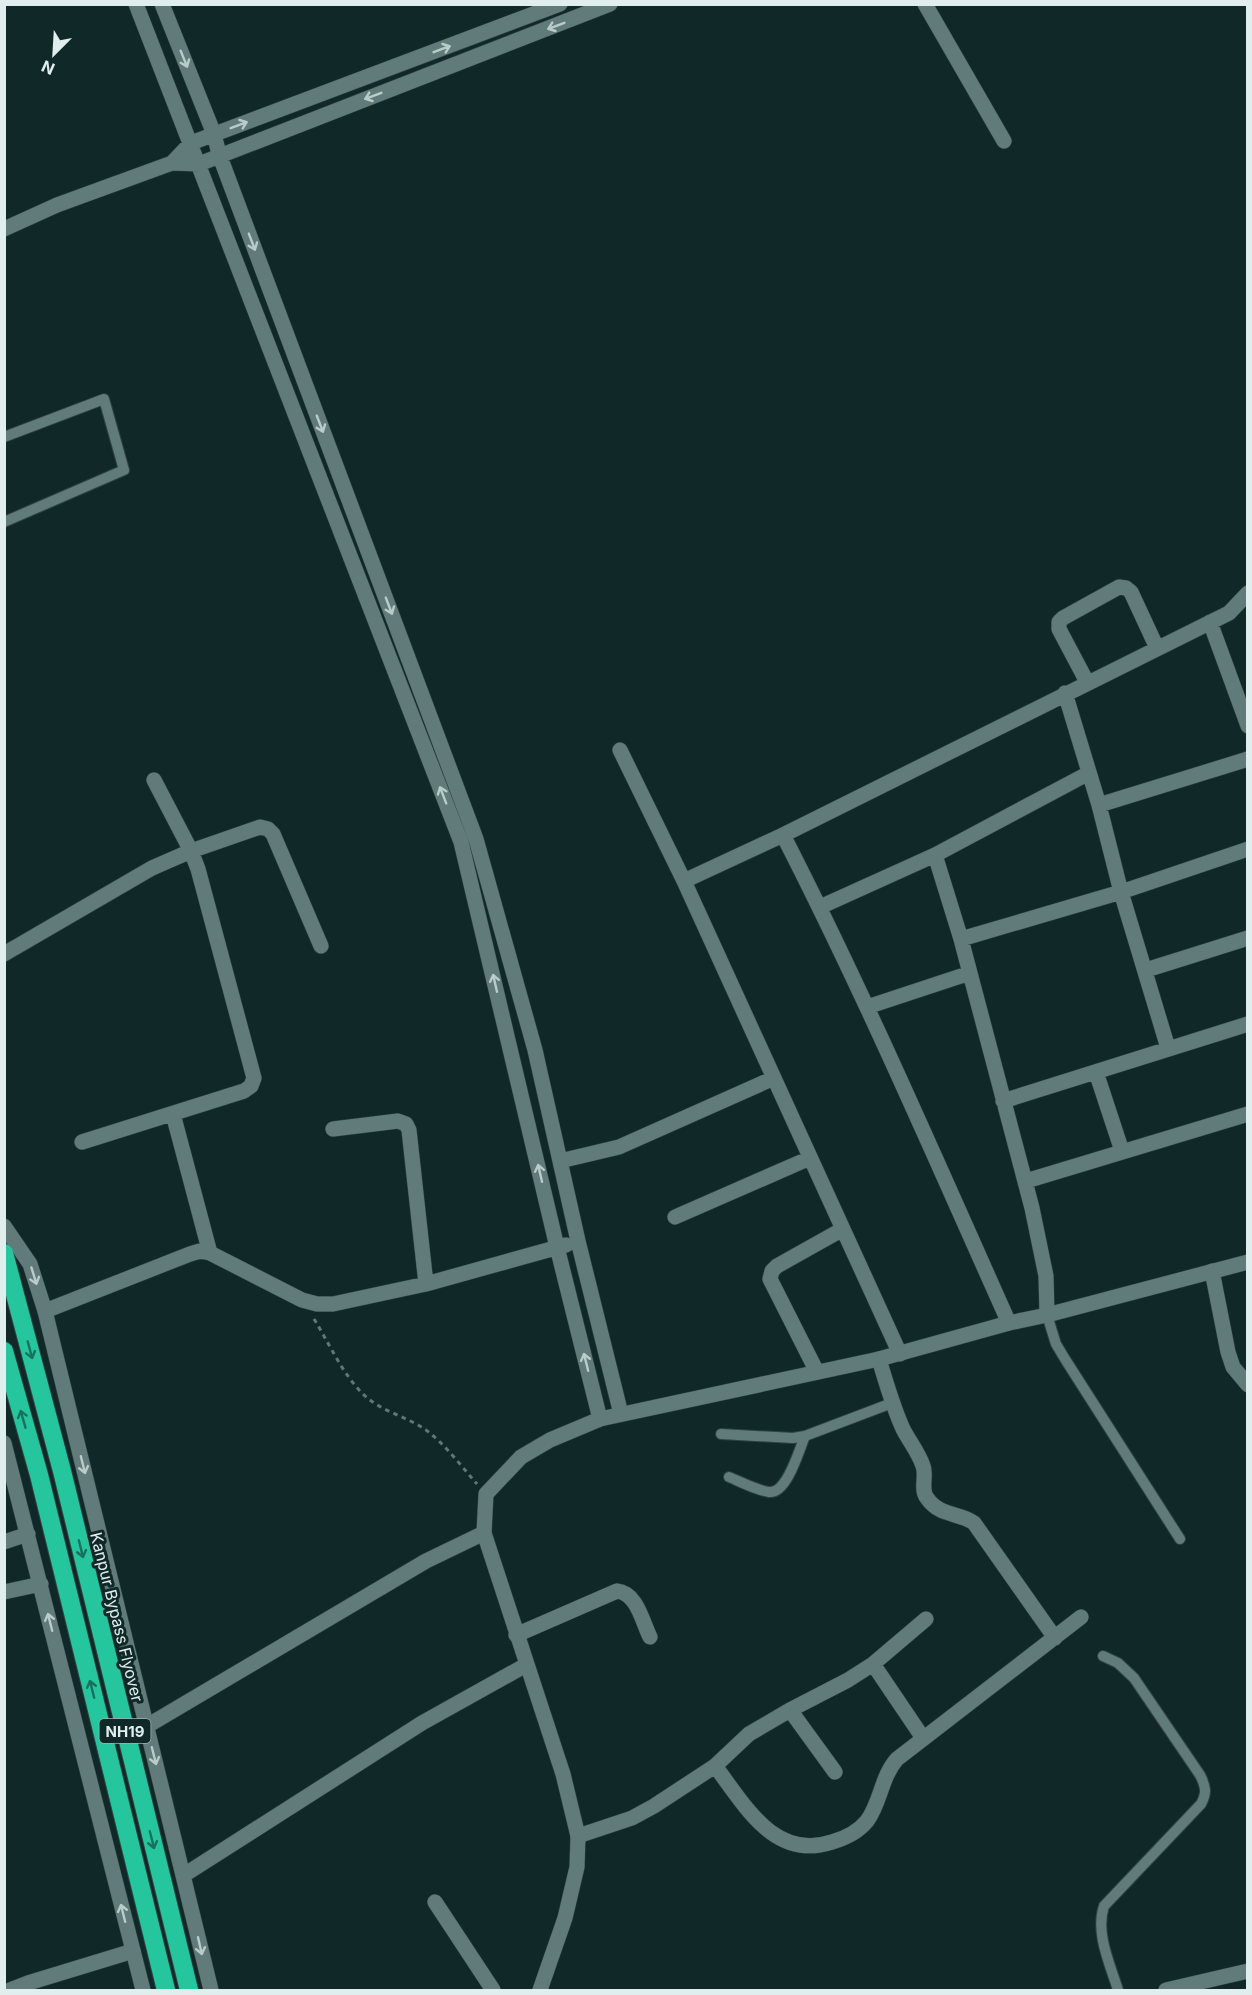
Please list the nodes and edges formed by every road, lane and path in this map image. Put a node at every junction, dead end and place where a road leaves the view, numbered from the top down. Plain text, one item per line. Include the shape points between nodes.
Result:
1 (136, 4) edge
2 (162, 4) edge
3 (560, 4) edge
4 (610, 4) edge
5 (925, 4) edge
6 (214, 135) junction
7 (1004, 141) dead end
8 (191, 143) junction
9 (219, 154) junction
10 (172, 163) junction
11 (199, 164) junction
12 (4, 229) edge
13 (4, 437) edge
14 (4, 522) edge
15 (1248, 593) edge
16 (1210, 622) junction
17 (1156, 648) junction
18 (1088, 682) junction
19 (1065, 693) junction
20 (1248, 726) edge
21 (620, 750) dead end
22 (1248, 759) edge
23 (1089, 773) junction
24 (154, 780) dead end
25 (1099, 806) junction
26 (783, 835) junction
27 (1248, 849) edge
28 (191, 851) junction
29 (935, 855) junction
30 (684, 881) junction
31 (1121, 892) junction
32 (820, 907) junction
33 (1248, 938) edge
34 (962, 939) junction
35 (321, 946) dead end
36 (4, 954) edge
37 (1146, 970) junction
38 (970, 972) junction
39 (867, 1007) junction
40 (1248, 1024) edge
41 (1168, 1048) junction
42 (1096, 1072) junction
43 (774, 1078) junction
44 (1003, 1101) junction
45 (173, 1114) junction
46 (1248, 1114) edge
47 (333, 1130) dead end
48 (82, 1142) dead end
49 (1122, 1151) junction
50 (810, 1158) junction
51 (560, 1161) junction
52 (1026, 1181) junction
53 (675, 1217) dead end
54 (4, 1226) edge
55 (843, 1229) junction
56 (578, 1241) junction
57 (557, 1247) junction
58 (4, 1253) edge
59 (210, 1253) junction
60 (1248, 1262) edge
61 (1212, 1271) junction
62 (426, 1284) junction
63 (302, 1300) junction
64 (45, 1311) junction
65 (1047, 1315) junction
66 (1010, 1323) junction
67 (4, 1351) edge
68 (900, 1354) junction
69 (879, 1359) junction
70 (817, 1372) junction
71 (1248, 1384) edge
72 (892, 1403) junction
73 (621, 1414) junction
74 (600, 1419) junction
75 (721, 1434) dead end
76 (805, 1436) junction
77 (4, 1443) edge
78 (729, 1477) dead end
79 (486, 1494) junction
80 (484, 1533) junction
81 (28, 1534) junction
82 (1180, 1539) dead end
83 (4, 1542) edge
84 (41, 1584) junction
85 (4, 1592) edge
86 (1081, 1617) dead end
87 (926, 1619) dead end
88 (516, 1635) junction
89 (650, 1637) dead end
90 (1054, 1638) junction
91 (1103, 1656) dead end
92 (873, 1664) junction
93 (526, 1665) junction
94 (790, 1710) junction
95 (147, 1726) junction
96 (922, 1738) junction
97 (715, 1766) junction
98 (835, 1772) dead end
99 (578, 1836) junction
100 (184, 1875) junction
101 (435, 1902) dead end
102 (133, 1951) junction
103 (1248, 1971) edge
104 (1207, 1986) edge
105 (10, 1990) edge
106 (142, 1990) edge
107 (166, 1990) edge
108 (189, 1990) edge
109 (211, 1990) edge
110 (494, 1990) edge
111 (540, 1990) edge
112 (1118, 1990) edge
113 (1166, 1990) edge

1 - 8 street
2 -> 6 street
6 -> 3 street
4 -> 9 street
5 - 7 street
6 - 8 street
6 - 9 street
8 - 10 street
8 - 11 street
9 - 11 street
9 -> 51 street via 476,838 535,1050
10 - 11 street
10 - 12 street
57 -> 11 street via 461,842
13 - 14 lane via 104,399 124,470
15 - 16 street via 1229,613
16 - 17 street
16 - 20 street
17 - 18 street
17 - 18 street via 1131,592 1119,587 1059,622 1059,629
18 - 19 street
19 - 23 street
19 - 26 street
21 - 30 street
22 - 25 street
23 - 25 street
23 - 29 street
24 - 28 street
25 - 31 street
26 - 30 street
26 - 32 street
27 - 31 street
28 - 35 street via 251,829 268,829
28 - 36 street via 152,868
28 - 45 street via 254,1078 244,1091
29 - 32 street
29 - 34 street
30 - 43 street
31 - 34 street
31 - 37 street
32 - 39 street
33 - 37 street
34 - 38 street
37 - 41 street
38 - 39 street
38 - 44 street
39 - 66 street
40 - 41 street
41 - 42 street
42 - 44 street
42 - 49 street
43 - 50 street
43 - 51 street via 619,1147
44 - 52 street
45 - 48 street
45 - 59 street
46 - 49 street
47 - 62 street via 398,1121 406,1125
49 - 52 street
50 - 53 street
50 - 55 street
51 - 56 street
52 - 65 street via 1046,1276
54 -> 64 street via 30,1264
55 - 68 street
55 - 70 street via 777,1266 770,1279
56 - 57 street
56 - 73 street
57 - 62 street
74 -> 57 street
58 -> 108 highway, Kanpur Bypass Flyover / NH19
59 - 63 street
59 - 64 street via 190,1254
60 - 61 street
61 - 65 street
61 - 71 street via 1228,1352 1233,1367
62 - 63 street via 333,1304
63 - 79 path via 362,1393 434,1437
64 -> 95 street
65 - 66 street
65 - 82 lane via 1056,1344
66 - 68 street
107 -> 67 highway, NH19 via 39,1475
68 - 69 street
69 - 70 street
69 - 72 street
70 - 73 street
72 - 76 lane
72 - 90 street via 923,1466 927,1498 949,1515 974,1523
73 - 74 street
74 - 79 street via 521,1457
75 - 76 lane
76 - 78 lane via 785,1484 778,1491 770,1492
77 - 81 street
79 - 80 street
80 - 88 street
80 - 95 street via 426,1561
81 - 83 street
81 - 84 street
84 - 85 street
102 -> 84 street
86 - 90 street
87 - 92 street
88 - 89 street via 617,1591 631,1597
88 - 93 street
90 - 96 street
91 - 112 lane via 1134,1678 1200,1775 1206,1794 1201,1804 1104,1906 1100,1918 1102,1934
92 - 94 street
92 - 96 street
93 - 99 street via 563,1774
93 - 100 street via 422,1723
94 - 97 street via 739,1741
94 - 98 street
95 -> 100 street
96 - 97 street via 890,1766 874,1808 857,1831 822,1845 797,1844 770,1833
97 - 99 street via 632,1818
99 - 111 street via 577,1867 565,1918
100 -> 109 street
101 - 110 street
102 - 105 street
102 - 106 street
103 - 104 street
104 - 113 street

